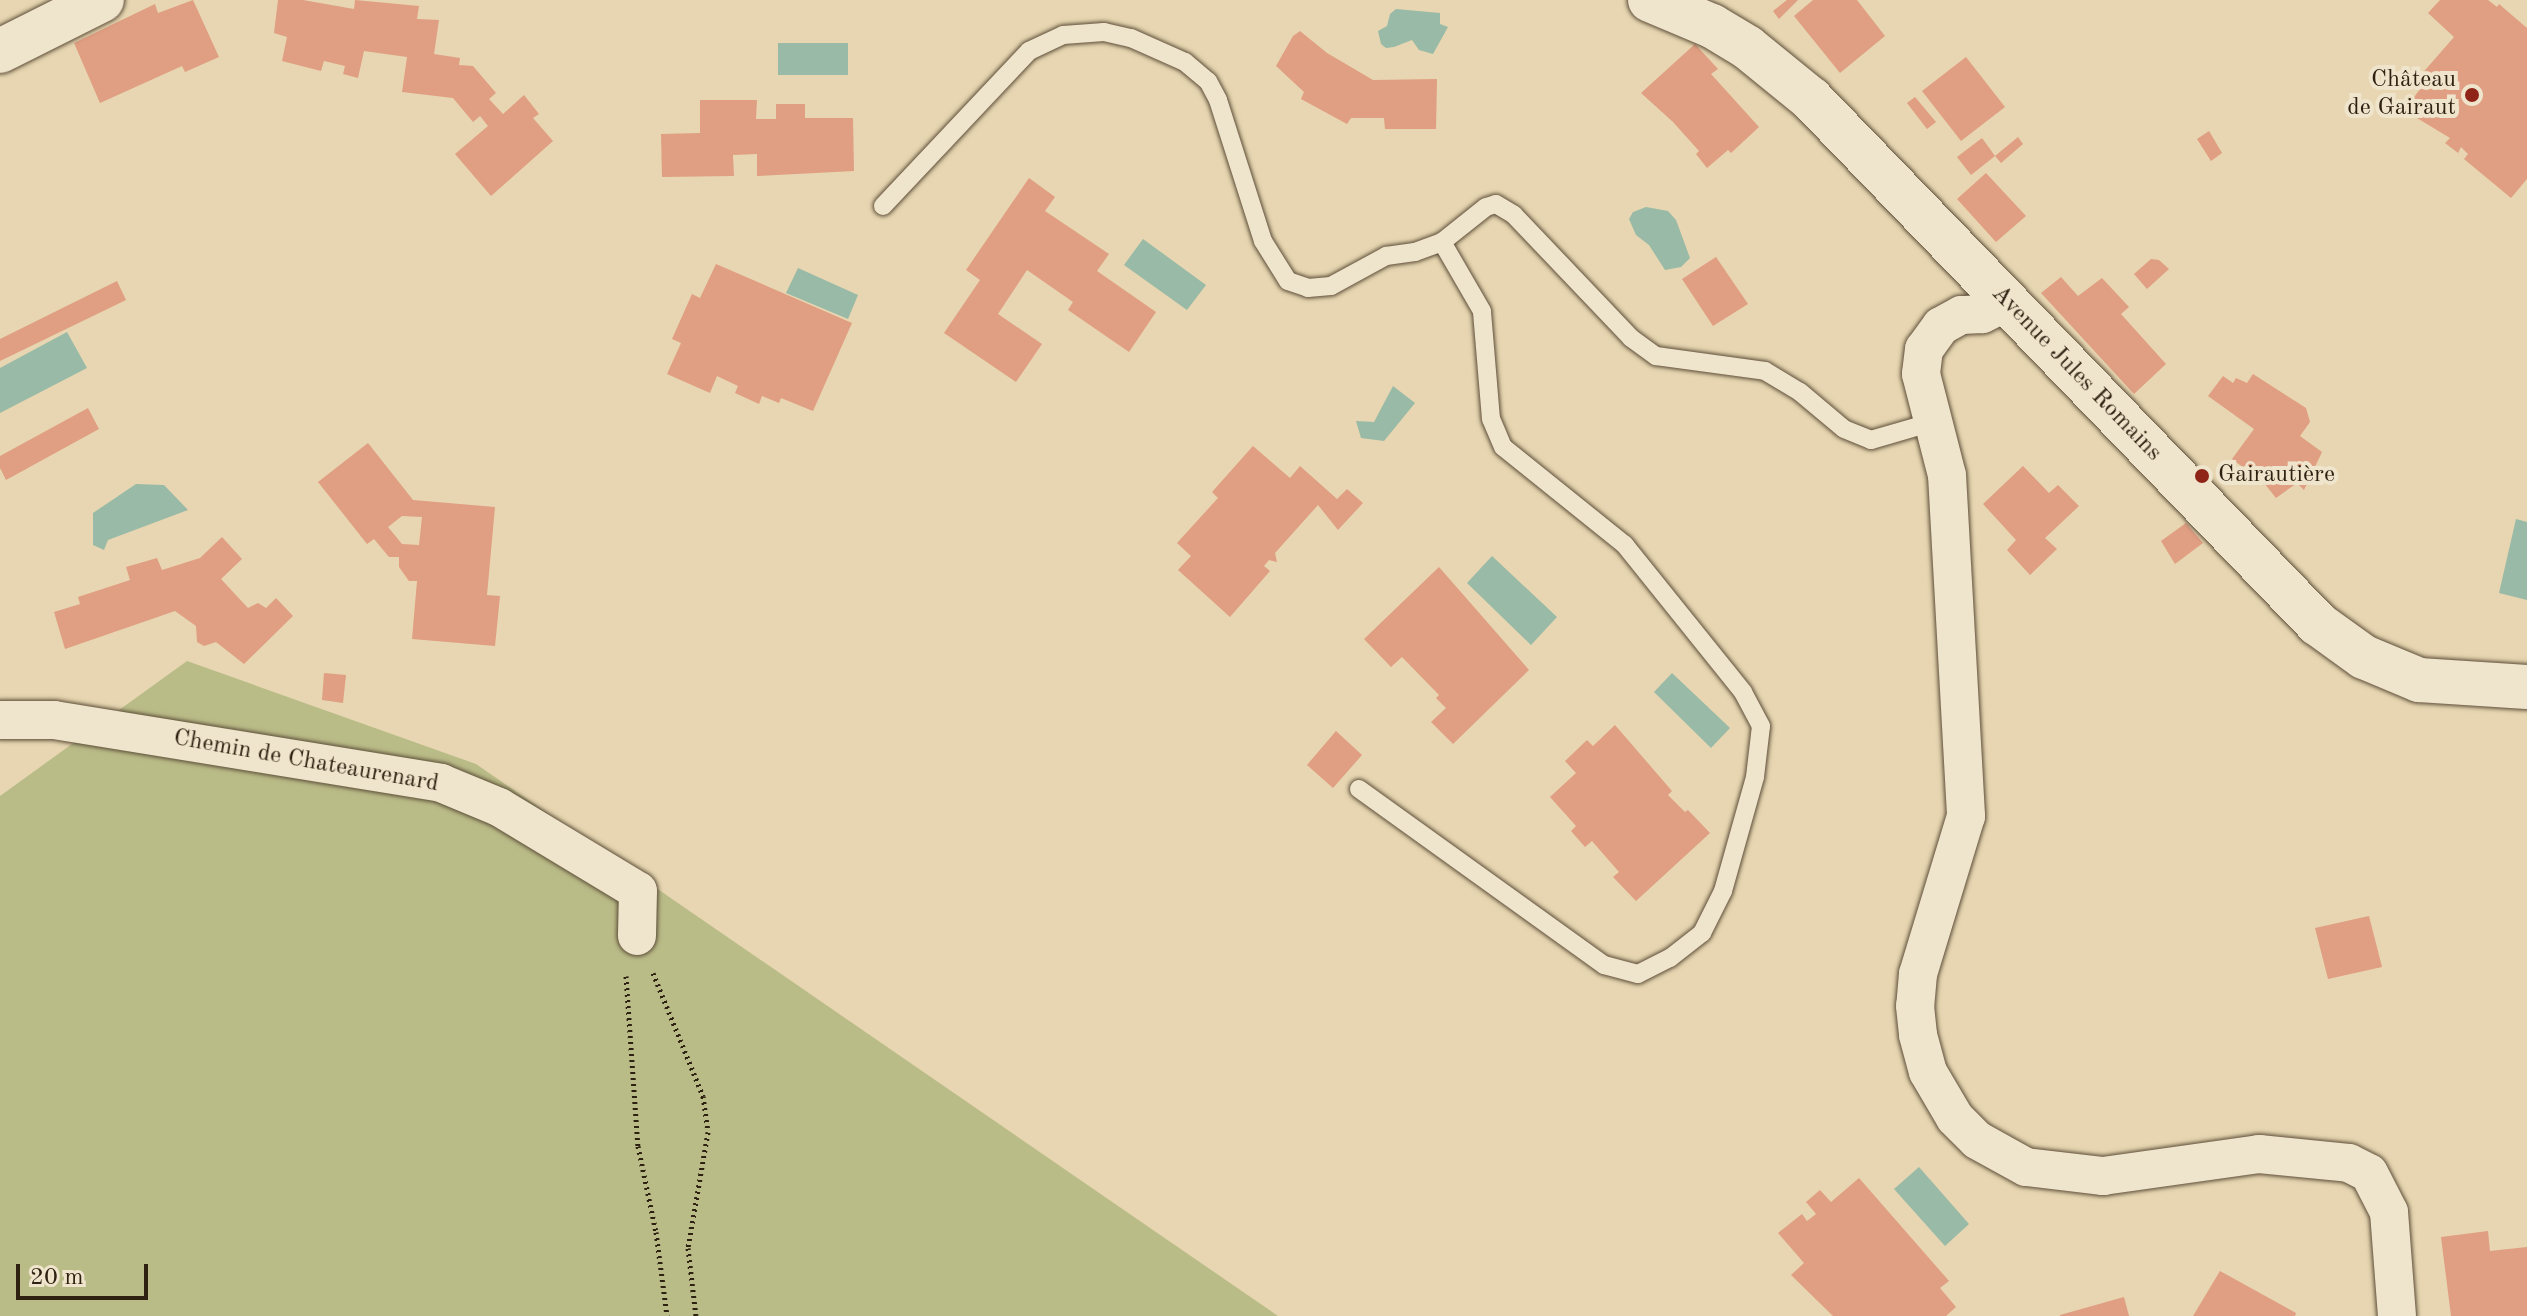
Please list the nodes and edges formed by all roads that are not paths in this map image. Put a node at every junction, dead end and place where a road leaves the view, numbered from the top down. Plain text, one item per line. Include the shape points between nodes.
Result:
1 (102, 0) edge
2 (1650, 0) edge
3 (0, 51) edge
4 (883, 206) dead end
5 (1442, 242) junction
6 (2006, 302) junction
7 (1933, 422) junction
8 (2527, 687) edge
9 (0, 720) edge
10 (1359, 789) dead end
11 (631, 952) road end
12 (2397, 1316) edge

1 - 3 street
2 - 6 street, Avenue Jules Romains via 1712,26 1786,77
4 - 5 lane via 1029,51 1063,35 1104,32 1185,62 1208,81 1263,241 1288,281 1308,288 1331,286 1386,256
5 - 7 lane via 1496,204 1514,215 1631,338 1656,356 1765,371 1844,429 1871,440
5 - 10 lane via 1482,311 1491,419 1503,447 1625,545 1743,692 1761,726 1755,777 1723,891 1702,933 1638,974 1604,965
6 - 7 street via 1941,326 1924,349 1921,374
6 - 8 street, Avenue Jules Romains via 2318,624 2364,657 2419,680
7 - 12 street via 1947,475 1966,816 1918,974 1918,1035 1938,1094 1977,1140 2007,1159 2054,1173 2103,1176 2259,1154 2349,1163 2369,1173 2389,1212
9 - 11 street, Chemin de Chateaurenard via 54,720 441,783 499,807 638,891

